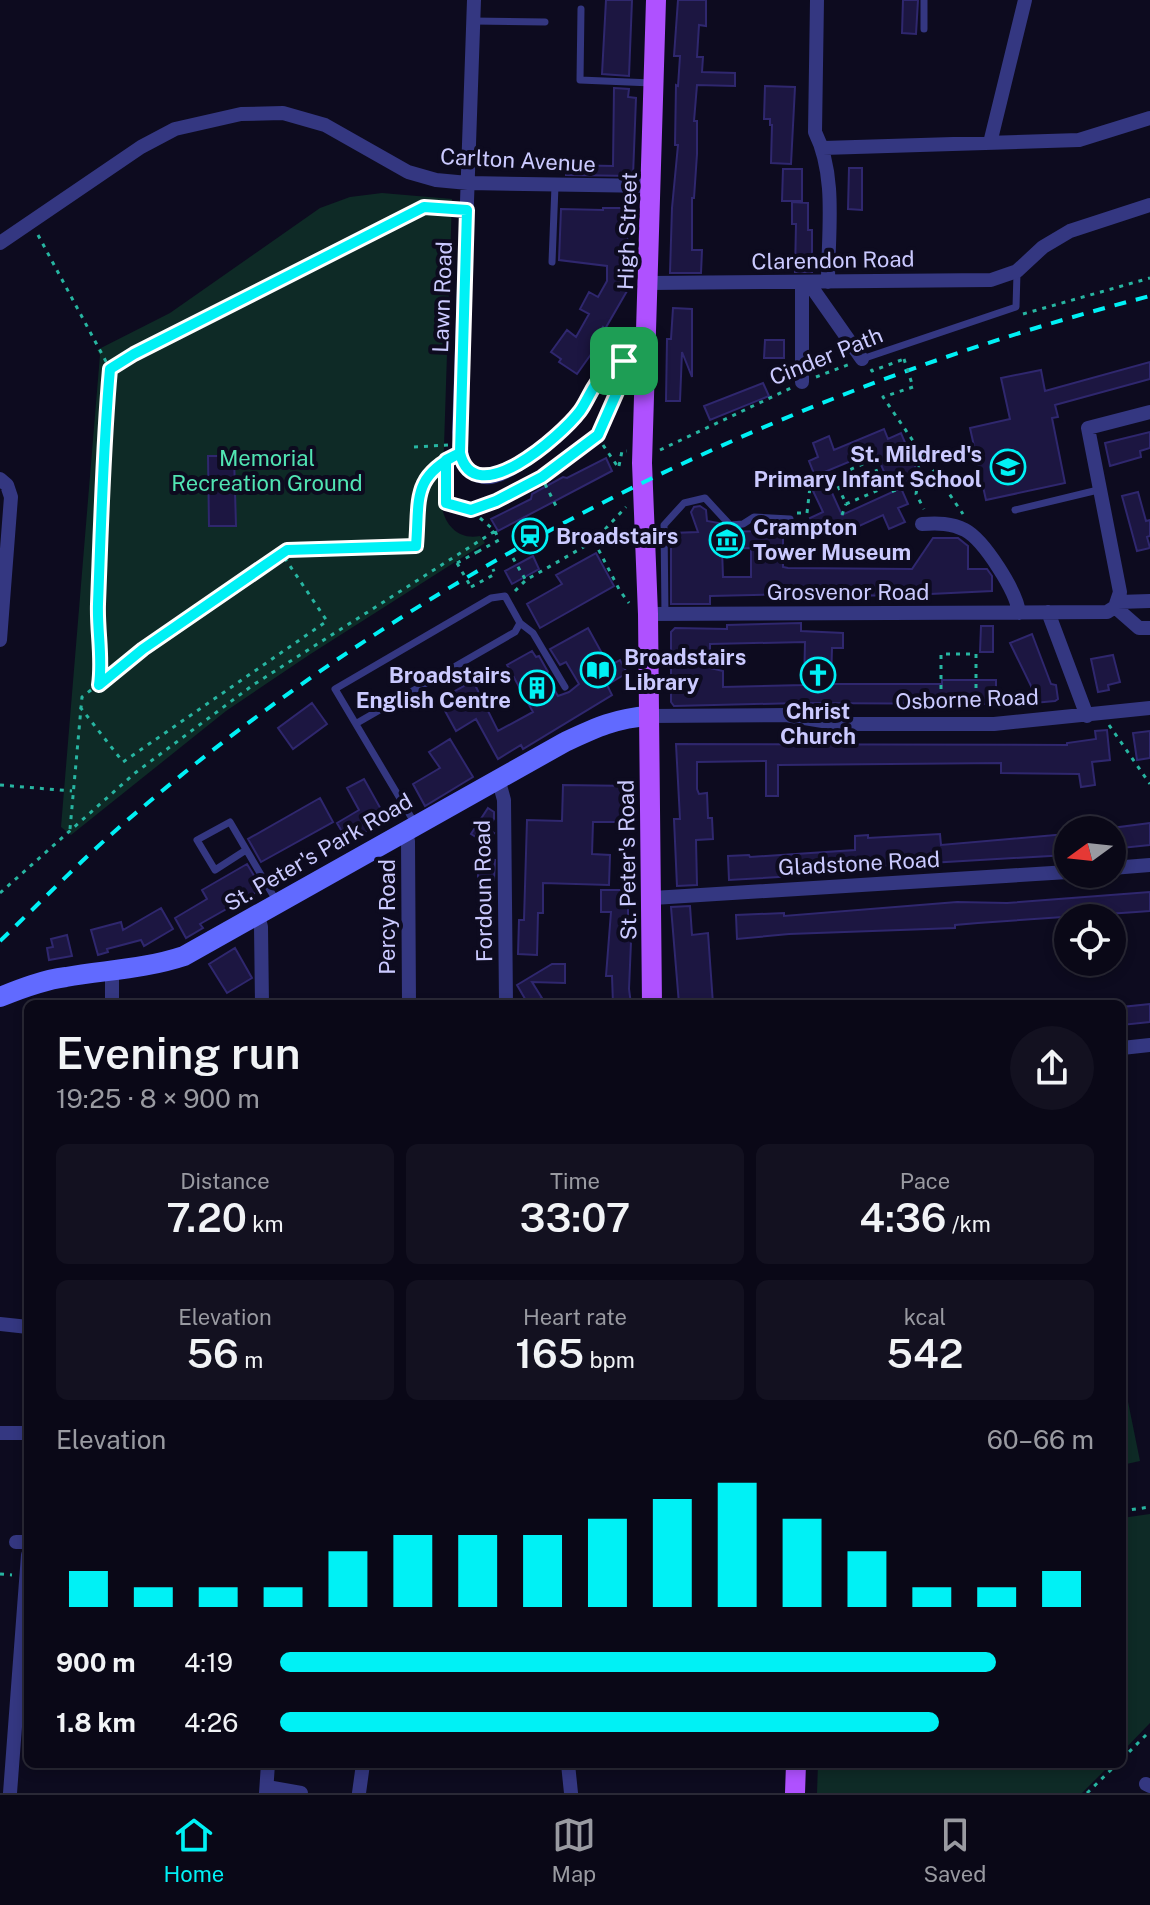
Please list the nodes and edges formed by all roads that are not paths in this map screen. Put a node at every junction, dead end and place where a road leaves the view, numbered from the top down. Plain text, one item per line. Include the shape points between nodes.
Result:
1 (474, 0) edge
2 (656, 0) edge
3 (817, 0) edge
4 (924, 0) edge
5 (1025, 0) edge
6 (581, 9) dead end
7 (473, 21) junction
8 (545, 22) dead end
9 (924, 29) dead end
10 (655, 83) junction
11 (1150, 118) edge
12 (990, 143) junction
13 (823, 148) junction
14 (468, 183) junction
15 (555, 186) junction
16 (652, 186) junction
17 (1150, 205) edge
18 (0, 243) edge
19 (552, 262) dead end
20 (1017, 271) junction
21 (805, 282) junction
22 (828, 282) junction
23 (649, 283) junction
24 (647, 359) junction
25 (862, 359) joint
26 (624, 361) junction
27 (802, 382) road end
28 (1150, 412) edge
29 (0, 479) edge
30 (1098, 490) junction
31 (471, 510) road end
32 (1015, 510) dead end
33 (790, 519) road end
34 (926, 524) road end
35 (1150, 601) edge
36 (1117, 604) junction
37 (1048, 612) junction
38 (1019, 613) junction
39 (656, 615) junction
40 (520, 623) junction
41 (1150, 628) edge
42 (0, 640) edge
43 (565, 687) dead end
44 (1150, 708) edge
45 (1094, 715) junction
46 (649, 716) junction
47 (357, 723) junction
48 (498, 778) junction
49 (410, 827) junction
50 (246, 850) junction
51 (1150, 865) edge
52 (1126, 867) edge
53 (1054, 873) edge
54 (653, 898) junction
55 (278, 903) junction
56 (258, 915) junction
57 (112, 972) junction
58 (0, 997) edge
59 (112, 1000) edge
60 (262, 1000) edge
61 (409, 1000) edge
62 (506, 1000) edge
63 (652, 1000) edge
64 (1150, 1045) edge
65 (1126, 1048) edge
66 (0, 1324) edge
67 (24, 1327) edge
68 (0, 1433) edge
69 (24, 1433) edge
70 (24, 1590) edge
71 (7, 1740) edge
72 (268, 1768) edge
73 (362, 1768) edge
74 (568, 1768) edge
75 (796, 1768) edge
76 (266, 1790) edge
77 (10, 1793) edge
78 (301, 1793) edge
79 (359, 1793) edge
80 (571, 1793) edge
81 (795, 1793) edge

1 - 7 street, Lawn Road
2 - 10 main road, High Street
3 - 13 street via 815,132
4 - 9 lane
5 - 12 street
6 - 10 lane via 580,80
7 - 8 lane
7 - 14 street, Lawn Road
10 - 16 main road, High Street
11 - 12 street via 1079,140
12 - 13 street
13 - 22 street via 828,168
14 - 15 street, Carlton Avenue
14 - 18 street, Carlton Avenue via 408,172 325,125 283,113 241,114 175,129 141,147
14 - 26 street, Lawn Road via 463,464 477,476 495,476 515,466 579,413 603,375
15 - 16 street, Carlton Avenue
15 - 19 lane
16 - 23 main road, High Street
17 - 20 street via 1070,231
20 - 22 street, Clarendon Road via 991,280
20 - 25 lane, Cinder Path via 1016,307
21 - 22 street, Clarendon Road
21 - 23 street, Clarendon Road
21 - 25 street
21 - 27 street
23 - 24 main road, High Street
24 - 26 street
24 - 39 main road, High Street via 642,496
26 - 31 lane via 624,376 598,435 523,489
28 - 30 street via 1088,428
29 - 42 street via 11,497
30 - 32 lane
30 - 36 street via 1118,583
33 - 39 lane via 754,517 730,525 705,498 684,503 664,525
34 - 38 street via 946,523 979,542 1015,596
35 - 36 street, Grosvenor Road
36 - 37 street, Grosvenor Road via 1107,612
36 - 41 street via 1139,628
37 - 38 street, Grosvenor Road
37 - 45 street
38 - 39 street, Grosvenor Road
39 - 46 main road, St. Peter's Road
40 - 43 lane via 533,633
40 - 47 lane via 515,632
40 - 47 lane via 505,596 498,595 335,689
44 - 45 street, Osborne Road
45 - 46 street, Osborne Road via 976,724 841,724 786,715
46 - 48 main road, St. Peter's Park Road via 595,728
46 - 54 main road, St. Peter's Road
47 - 49 lane
48 - 49 main road, St. Peter's Park Road
48 - 62 street, Fordoun Road via 504,800
49 - 55 main road, St. Peter's Park Road
49 - 61 street, Percy Road
50 - 50 lane via 230,822 197,840 215,870
50 - 55 lane
51 - 52 street
53 - 54 street, Gladstone Road
54 - 63 main road, St. Peter's Road
55 - 56 main road, St. Peter's Park Road
56 - 57 main road, St. Peter's Park Road via 184,956
56 - 60 street
57 - 58 main road, St. Peter's Park Road via 64,977
57 - 59 street
64 - 65 street
66 - 67 street
68 - 69 street
70 - 71 street
71 - 77 street
72 - 76 street
73 - 79 street
74 - 80 street
75 - 81 main road
76 - 78 street

